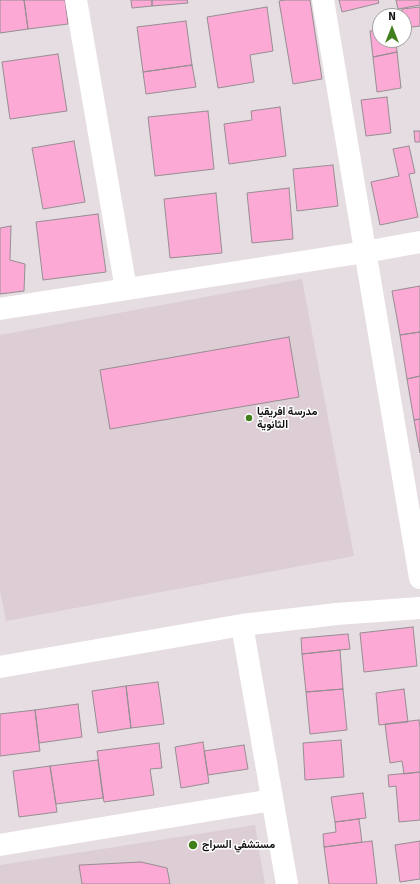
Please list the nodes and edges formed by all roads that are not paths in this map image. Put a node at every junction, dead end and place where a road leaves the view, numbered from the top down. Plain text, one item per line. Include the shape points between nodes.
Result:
1 (76, 0) edge
2 (323, 0) edge
3 (420, 242) edge
4 (365, 252) junction
5 (126, 289) junction
6 (0, 310) edge
7 (420, 578) edge
8 (420, 608) edge
9 (242, 625) junction
10 (0, 667) edge
11 (272, 800) junction
12 (0, 845) edge
13 (287, 884) edge

1 - 5 street
2 - 4 street
3 - 4 street
4 - 5 street
4 - 7 street
5 - 6 street
8 - 9 street
9 - 10 street
9 - 11 street
11 - 12 street
11 - 13 street

